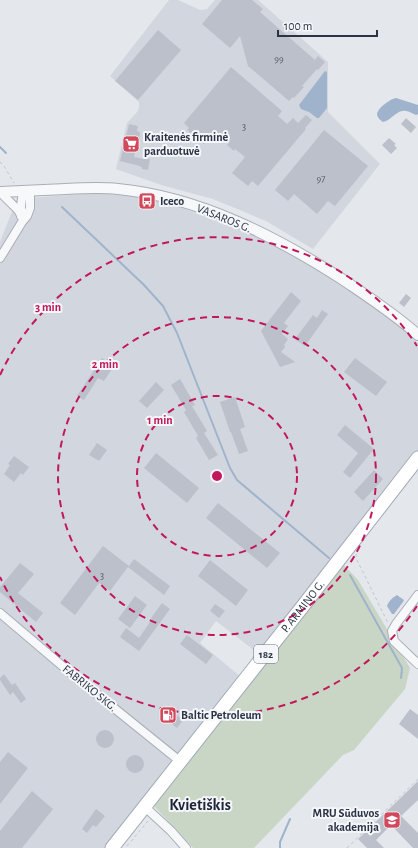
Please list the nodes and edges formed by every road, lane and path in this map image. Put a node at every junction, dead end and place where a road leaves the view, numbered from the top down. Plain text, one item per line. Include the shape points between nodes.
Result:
1 (0, 162) edge
2 (24, 191) junction
3 (0, 192) edge
4 (21, 219) junction
5 (0, 258) edge
6 (418, 335) edge
7 (418, 458) edge
8 (358, 551) dead end
9 (418, 595) edge
10 (0, 613) edge
11 (392, 631) junction
12 (418, 664) edge
13 (181, 762) junction
14 (418, 779) edge
15 (149, 810) junction
16 (112, 848) edge
17 (125, 848) edge
18 (186, 848) edge
19 (347, 848) edge

1 - 2 path
2 - 3 street, VASAROS G.
2 - 4 street via 30,208 28,216
2 - 6 street, VASAROS G. via 117,189 151,194 207,210 264,234 310,259 369,297
3 - 4 street via 14,205
4 - 5 street
7 - 13 main road, P. ARMINO G. / 182
8 - 11 path via 356,558
9 - 11 street
10 - 13 street, FABRIKO SKG.
11 - 12 street via 394,641
13 - 15 main road, P. ARMINO G. / 182
14 - 19 path
15 - 16 main road, P. ARMINO G. / 182
15 - 17 path
15 - 18 street

